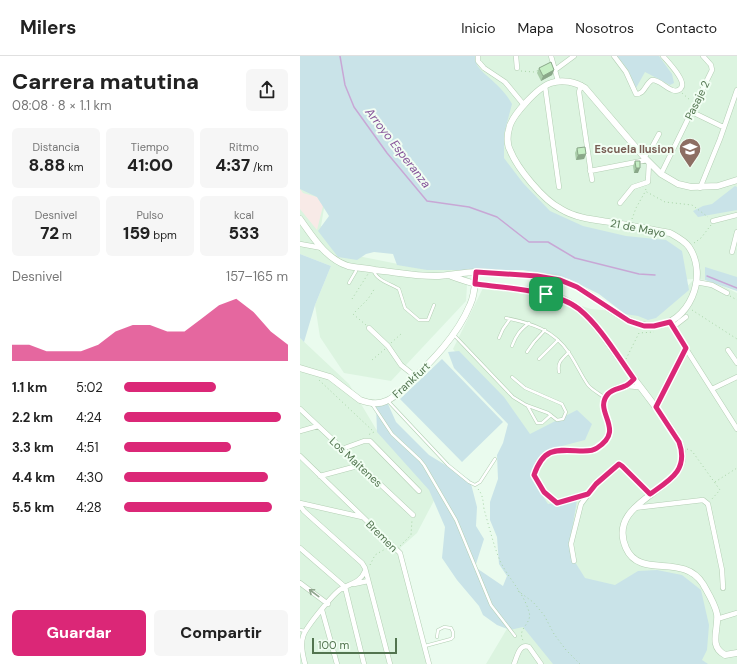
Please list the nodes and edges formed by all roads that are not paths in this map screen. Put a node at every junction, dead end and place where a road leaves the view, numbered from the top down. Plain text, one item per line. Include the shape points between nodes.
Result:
1 (478, 56) edge
2 (516, 56) edge
3 (552, 56) edge
4 (574, 56) edge
5 (614, 56) edge
6 (663, 56) edge
7 (703, 56) edge
8 (517, 68) road end
9 (555, 70) junction
10 (558, 81) junction
11 (581, 85) junction
12 (545, 86) junction
13 (737, 90) edge
14 (524, 105) junction
15 (692, 112) junction
16 (723, 127) junction
17 (659, 134) dead end
18 (647, 160) junction
19 (590, 170) junction
20 (661, 174) junction
21 (592, 180) dead end
22 (737, 180) edge
23 (559, 187) dead end
24 (700, 188) junction
25 (620, 203) dead end
26 (737, 215) edge
27 (300, 219) edge
28 (713, 221) road end
29 (737, 232) edge
30 (300, 244) edge
31 (322, 248) junction
32 (732, 252) dead end
33 (348, 266) junction
34 (373, 269) junction
35 (356, 271) dead end
36 (476, 272) junction
37 (354, 274) junction
38 (448, 276) junction
39 (696, 282) junction
40 (349, 283) dead end
41 (475, 284) junction
42 (727, 293) road end
43 (434, 305) dead end
44 (686, 317) dead end
45 (506, 318) dead end
46 (511, 319) junction
47 (529, 323) junction
48 (671, 325) junction
49 (370, 328) road end
50 (545, 330) junction
51 (453, 334) junction
52 (499, 338) dead end
53 (558, 340) junction
54 (512, 346) dead end
55 (728, 350) dead end
56 (527, 352) dead end
57 (569, 352) junction
58 (539, 359) dead end
59 (737, 363) edge
60 (300, 368) edge
61 (559, 372) dead end
62 (416, 377) junction
63 (512, 377) dead end
64 (737, 377) edge
65 (634, 379) junction
66 (625, 386) junction
67 (640, 387) junction
68 (712, 389) junction
69 (606, 398) junction
70 (388, 401) junction
71 (371, 403) junction
72 (526, 405) junction
73 (300, 409) edge
74 (551, 415) junction
75 (318, 426) junction
76 (737, 429) edge
77 (300, 431) edge
78 (342, 449) junction
79 (300, 456) edge
80 (496, 459) dead end
81 (361, 465) junction
82 (534, 475) road end
83 (320, 476) junction
84 (419, 490) dead end
85 (650, 494) junction
86 (300, 503) edge
87 (300, 506) edge
88 (634, 508) junction
89 (413, 515) road end
90 (364, 517) junction
91 (300, 548) edge
92 (574, 561) dead end
93 (365, 571) junction
94 (368, 581) junction
95 (300, 583) edge
96 (351, 585) junction
97 (345, 587) junction
98 (723, 588) dead end
99 (328, 604) junction
100 (322, 610) junction
101 (737, 613) edge
102 (717, 619) junction
103 (302, 631) edge
104 (437, 636) dead end
105 (515, 636) dead end
106 (424, 646) junction
107 (737, 653) edge
108 (302, 655) edge
109 (306, 664) edge
110 (337, 664) edge
111 (364, 664) edge
112 (390, 664) edge
113 (429, 664) edge
114 (514, 664) edge
115 (541, 664) edge

1 - 14 street via 478,61 484,68 505,82
2 - 8 street
3 - 9 street
4 - 9 street
5 - 6 street via 626,72 636,94 642,93 649,82 655,80 669,89 679,90 682,87 680,77
7 - 15 street, Pasaje 2 via 712,70
9 - 10 street
10 - 11 street
10 - 12 street, 21 de Mayo
11 - 18 street
11 - 19 street via 579,92
12 - 14 street, 21 de Mayo
12 - 23 street
13 - 16 street
14 - 39 street, 21 de Mayo via 508,129 509,149 533,184 560,209 588,219 670,233 680,238 689,247 696,261
15 - 16 street
15 - 20 street, Pasaje 2
16 - 24 street
17 - 18 street
18 - 19 street
18 - 20 street
18 - 25 street via 648,182 633,187
19 - 21 street
20 - 24 street via 678,184
22 - 24 street
26 - 28 street
27 - 31 street
29 - 32 street
30 - 31 street
31 - 33 street via 335,260
33 - 34 street
33 - 37 lane
34 - 38 street via 407,275
34 - 43 lane via 378,277 399,289 404,306 420,321 428,320
35 - 37 lane
36 - 38 street
36 - 41 street, Frankfurt
36 - 48 street via 560,280 577,287 629,321 644,326
37 - 40 lane
38 - 41 street
39 - 42 street via 712,285
39 - 48 street, 21 de Mayo via 688,305
41 - 51 street, Frankfurt via 470,306
41 - 65 street via 546,294 570,303 585,314
44 - 48 street
45 - 46 lane
46 - 47 lane
46 - 52 lane
47 - 50 lane
47 - 54 lane via 515,337
48 - 68 street
49 - 62 street via 388,346 401,365
50 - 53 lane
50 - 56 lane
51 - 62 street, Frankfurt
51 - 72 lane via 513,397
53 - 57 lane
53 - 58 lane
55 - 59 street
57 - 61 lane via 559,362
57 - 69 lane via 588,385
60 - 71 street via 330,377 360,400
62 - 70 street, Frankfurt
63 - 74 lane via 525,388 562,404 566,412 562,419 557,420
64 - 68 street
65 - 66 street
65 - 67 street
66 - 67 street
66 - 69 street via 613,390
67 - 85 street via 681,447 680,467
68 - 76 street
69 - 82 street via 603,407 610,423 610,430 601,445 592,451 556,450 538,463
70 - 71 street, Frankfurt
70 - 80 lane via 448,465 469,482 475,485 480,482
71 - 105 lane via 392,434 424,466 456,520 491,605
72 - 74 lane
72 - 74 lane via 537,423 542,423
73 - 75 street, Los Maitenes
75 - 77 street
75 - 78 street, Los Maitenes
78 - 81 street, Los Maitenes
78 - 84 street via 368,441 372,443
79 - 83 street
81 - 83 street
81 - 89 street, Los Maitenes
83 - 90 street
85 - 88 street
85 - 92 street via 619,464 596,484 581,504 571,544
86 - 90 street, Bremen
87 - 93 street via 362,564
88 - 98 street via 703,500 708,504 722,570
88 - 102 street via 627,518 623,538 631,556 647,565 678,567 695,574 707,590
90 - 106 street, Bremen via 400,553
91 - 97 street
93 - 94 street
93 - 96 street via 358,581
94 - 96 street
94 - 112 street
99 -> 95 street
96 - 97 street
97 - 99 street via 338,591
97 - 111 street
99 - 100 street
100 - 103 street
100 - 110 street
101 - 102 street
102 - 107 street via 715,639 718,649 725,655
103 - 108 street
104 - 106 lane via 438,630 444,627 450,628 453,632 451,639
106 - 113 street, Bremen
108 - 109 street
114 - 115 street via 523,646 530,647

